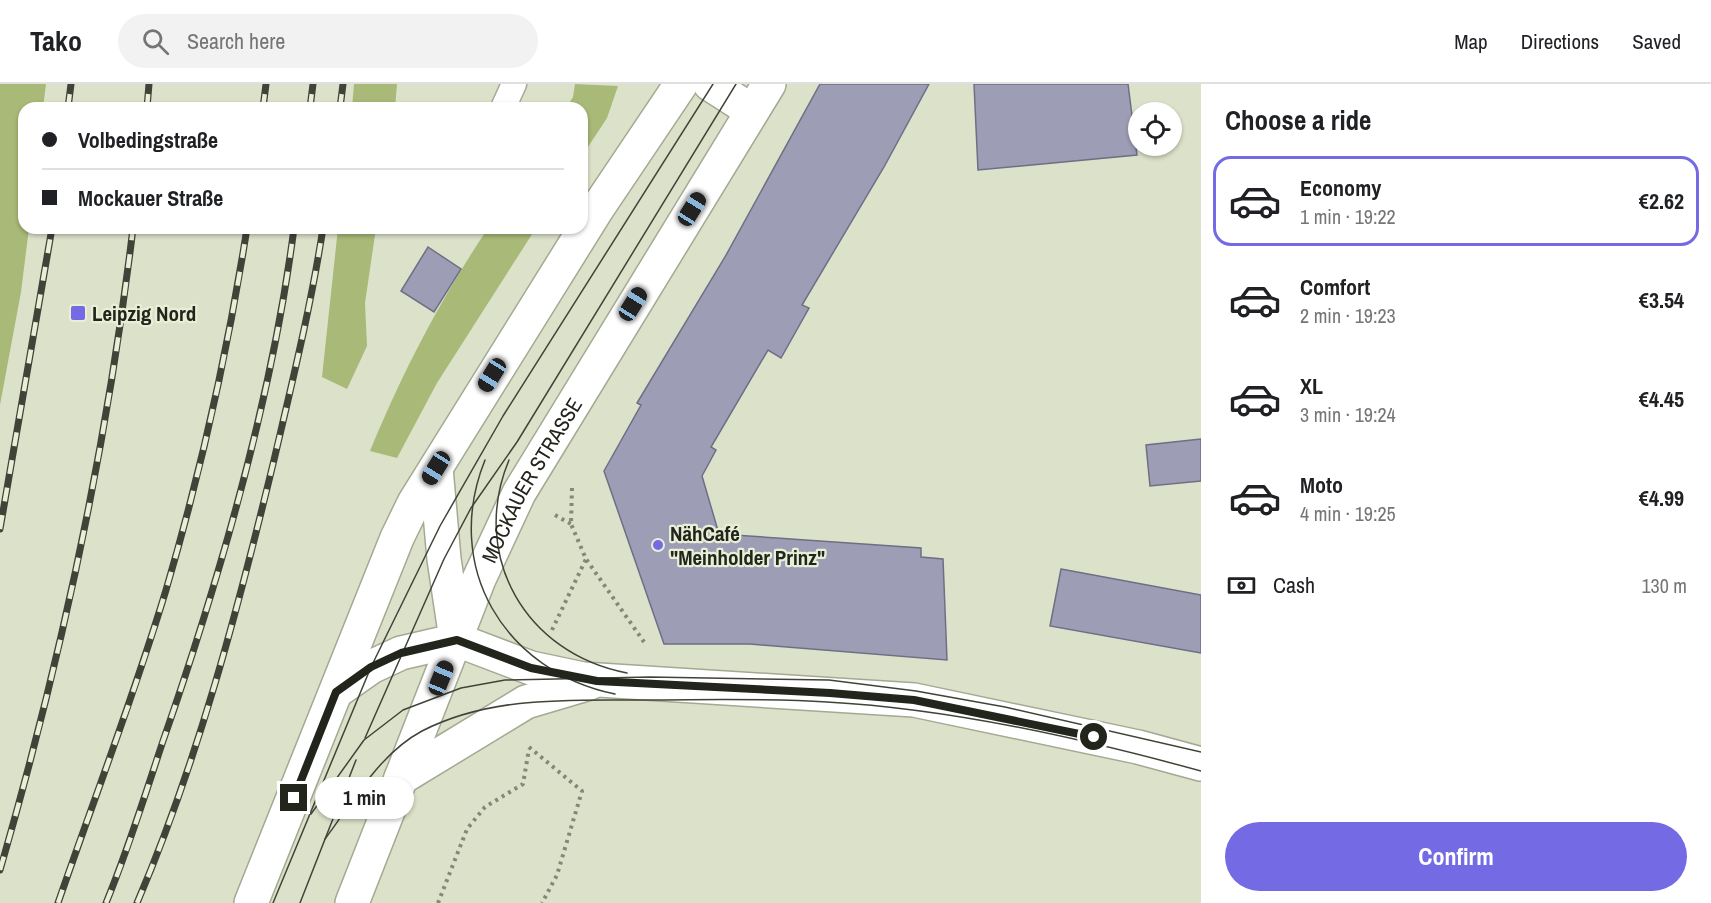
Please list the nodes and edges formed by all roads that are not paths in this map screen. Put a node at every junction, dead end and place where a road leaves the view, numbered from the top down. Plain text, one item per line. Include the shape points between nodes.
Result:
1 (514, 84) edge
2 (681, 84) edge
3 (710, 84) edge
4 (769, 84) edge
5 (506, 102) edge
6 (752, 111) junction
7 (588, 223) edge
8 (581, 234) edge
9 (436, 468) junction
10 (457, 640) junction
11 (597, 681) junction
12 (336, 692) junction
13 (1201, 764) edge
14 (401, 778) junction
15 (251, 903) edge
16 (352, 903) edge

1 - 5 lane
2 - 7 main road
3 - 6 main road
4 - 6 main road, MOCKAUER STRASSE
6 - 10 main road, MOCKAUER STRASSE via 519,494 479,579
8 - 9 main road
9 - 10 main road via 444,560
9 - 12 main road via 397,538
10 - 11 main road via 531,668
10 - 12 main road via 401,653 371,667
10 - 14 main road, MOCKAUER STRASSE
11 - 13 main road via 914,700
11 - 14 main road via 526,702
12 - 15 main road
14 - 16 main road, MOCKAUER STRASSE

